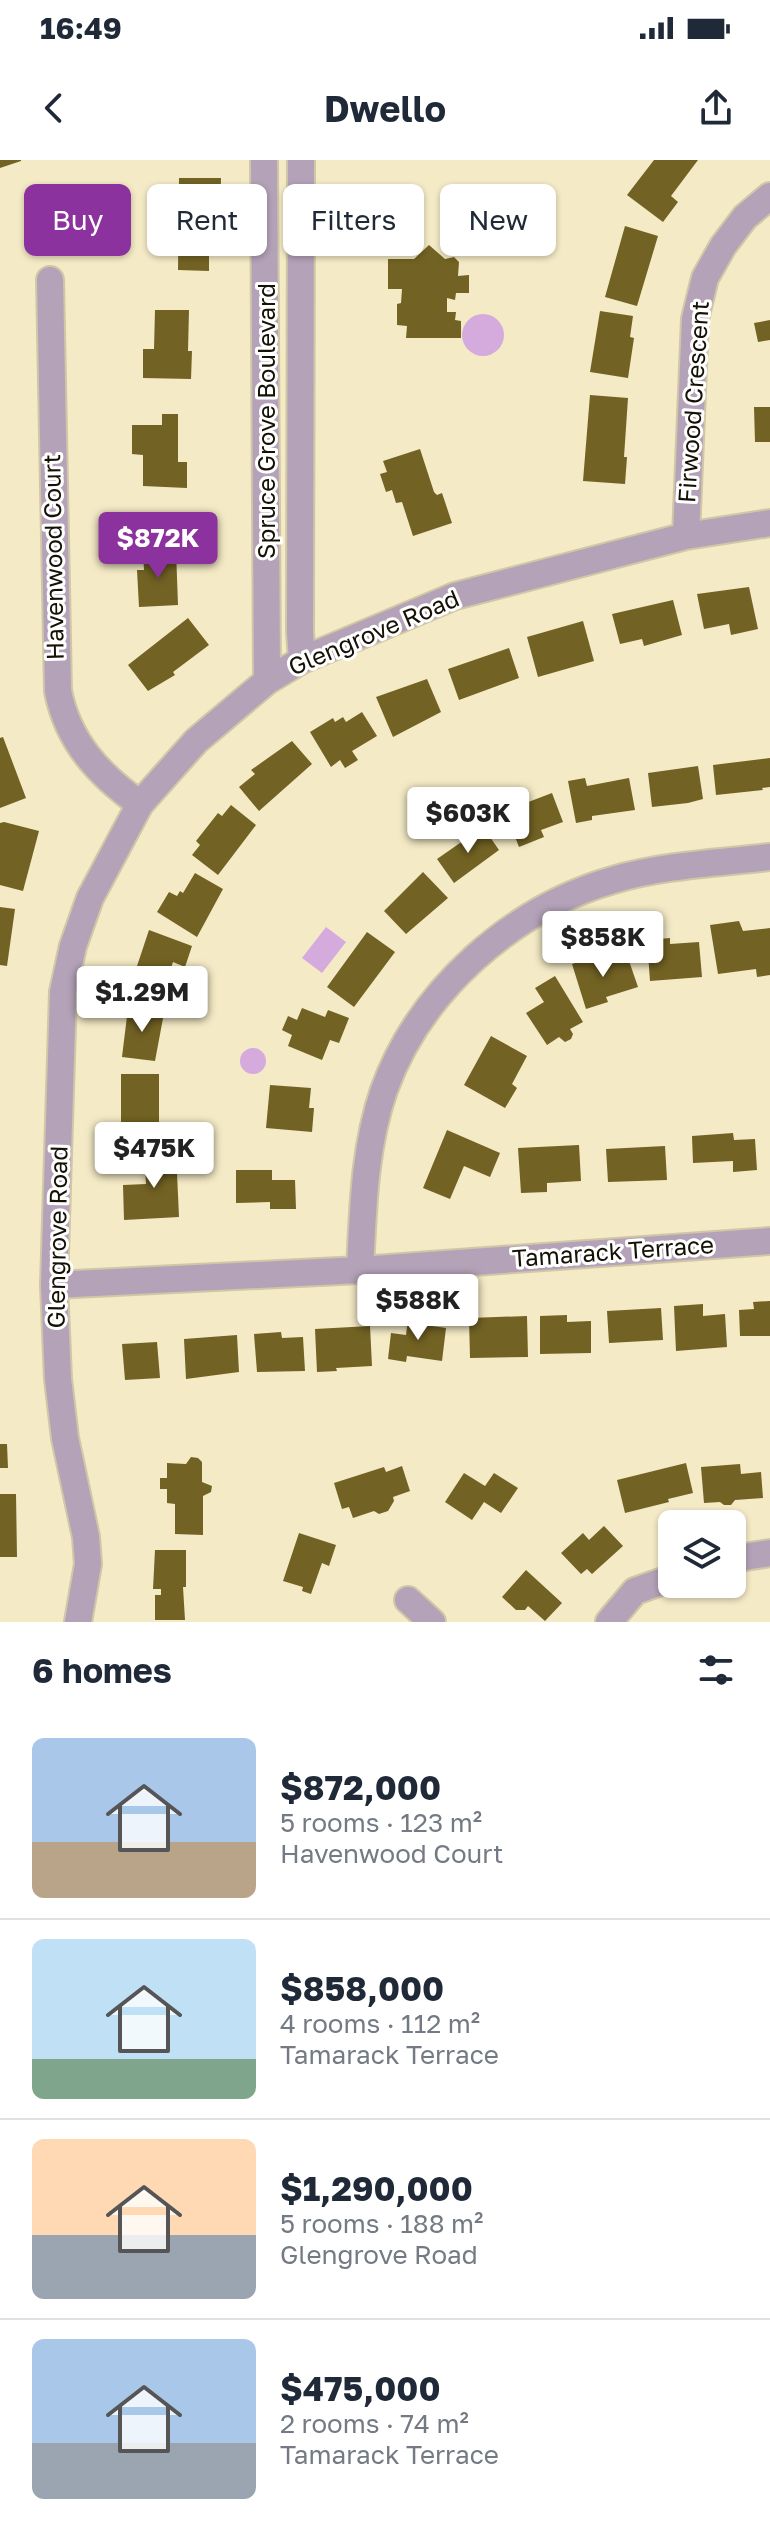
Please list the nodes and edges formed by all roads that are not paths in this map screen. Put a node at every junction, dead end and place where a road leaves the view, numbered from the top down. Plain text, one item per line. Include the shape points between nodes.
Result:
1 (264, 160) edge
2 (301, 160) edge
3 (770, 196) edge
4 (50, 280) dead end
5 (770, 523) edge
6 (686, 536) junction
7 (302, 660) junction
8 (267, 681) junction
9 (140, 804) junction
10 (770, 857) edge
11 (770, 1241) edge
12 (360, 1270) junction
13 (54, 1285) junction
14 (770, 1553) edge
15 (746, 1557) edge
16 (658, 1583) edge
17 (408, 1600) dead end
18 (78, 1622) edge
19 (432, 1622) edge
20 (609, 1622) edge

1 - 8 street, Spruce Grove Boulevard
2 - 7 street, Spruce Grove Boulevard
3 - 6 street, Firwood Crescent via 745,217 705,278 695,319
4 - 9 street, Havenwood Court via 58,691 79,747 108,780
5 - 6 street, Glengrove Road
6 - 7 street, Glengrove Road via 455,596
7 - 8 street, Glengrove Road
8 - 9 street, Glengrove Road via 196,741
9 - 13 street, Glengrove Road via 90,898 63,992
10 - 12 street via 615,879 561,898 480,952 423,1017 384,1091 364,1180
11 - 12 street, Tamarack Terrace
12 - 13 street, Tamarack Terrace
13 - 18 street, Glengrove Road via 65,1438 88,1564
14 - 15 street
16 - 20 street via 635,1591
17 - 19 street

